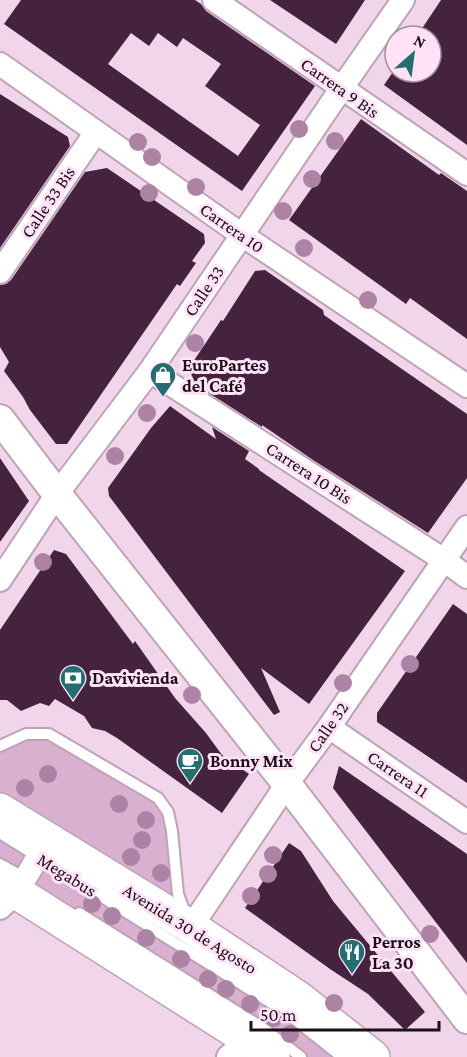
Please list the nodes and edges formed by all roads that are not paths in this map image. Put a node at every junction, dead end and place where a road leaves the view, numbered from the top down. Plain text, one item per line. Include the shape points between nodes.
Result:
1 (214, 0) edge
2 (403, 0) edge
3 (0, 64) edge
4 (341, 89) junction
5 (96, 132) junction
6 (467, 174) edge
7 (242, 235) junction
8 (0, 272) edge
9 (150, 371) junction
10 (467, 386) edge
11 (0, 419) edge
12 (57, 494) junction
13 (467, 527) edge
14 (444, 560) junction
15 (467, 577) edge
16 (0, 580) edge
17 (329, 727) junction
18 (0, 746) edge
19 (287, 784) junction
20 (0, 810) edge
21 (467, 822) edge
22 (0, 833) edge
23 (43, 848) junction
24 (0, 864) edge
25 (16, 889) edge
26 (65, 904) dead end
27 (191, 927) junction
28 (467, 1019) edge
29 (250, 1051) edge
30 (301, 1057) edge
31 (342, 1057) edge
32 (373, 1057) edge

1 - 4 street, Carrera 9 Bis
2 - 4 street, Calle 33
3 - 5 street, Carrera 10
4 - 6 street, Carrera 9 Bis
4 - 7 street, Calle 33
5 - 7 street, Carrera 10
5 - 8 street, Calle 33 Bis
7 - 9 street, Calle 33
7 - 10 street, Carrera 10
9 - 12 street, Calle 33
9 - 14 street, Carrera 10 Bis
11 - 12 street
12 - 16 street, Calle 33
12 - 19 street
13 - 14 street, Calle 32
14 - 15 street, Carrera 10 Bis
14 - 17 street, Calle 32
17 - 19 street, Calle 32
17 - 21 street, Carrera 11
18 - 27 lane via 26,734 49,734 158,798 168,812 178,894
19 - 27 street, Calle 32
19 - 28 street
20 - 23 main road, Avenida 30 de Agosto
22 - 23 lane, Megabus
23 - 25 street
23 - 27 main road, Avenida 30 de Agosto
23 - 31 lane, Megabus via 284,1011
24 - 25 lane, Megabus
25 - 29 main road
26 - 30 lane, Megabus via 262,1028
27 - 32 main road, Avenida 30 de Agosto via 297,998

